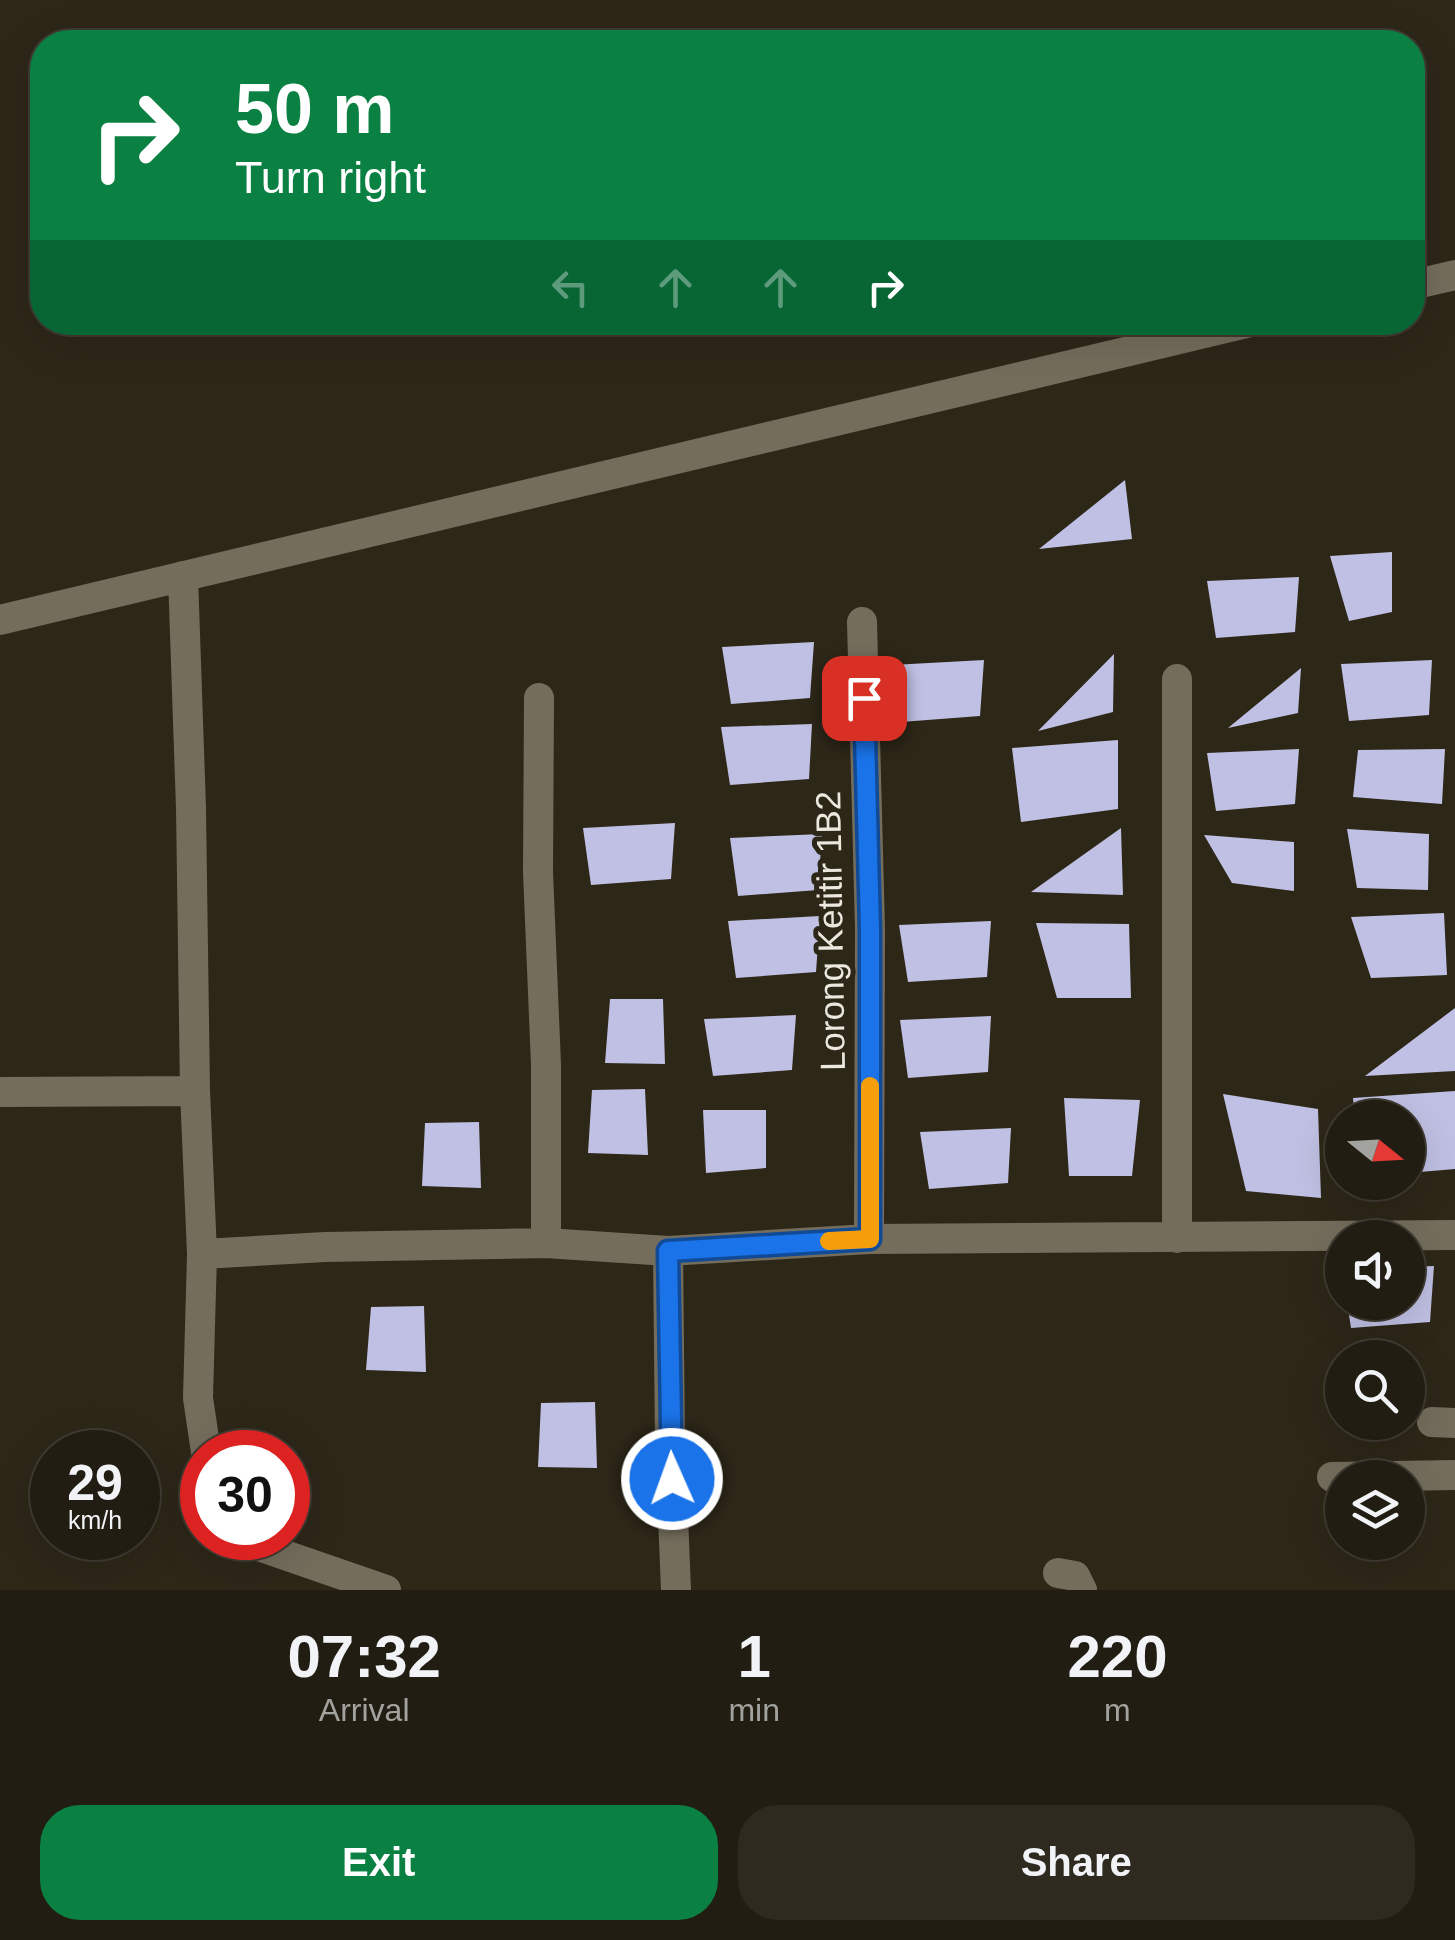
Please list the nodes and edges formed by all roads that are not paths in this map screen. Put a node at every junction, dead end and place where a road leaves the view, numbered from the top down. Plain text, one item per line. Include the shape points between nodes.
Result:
1 (1455, 275) edge
2 (1425, 282) edge
3 (1196, 335) edge
4 (183, 576) junction
5 (0, 620) edge
6 (862, 622) dead end
7 (1177, 678) dead end
8 (539, 698) dead end
9 (195, 1091) junction
10 (0, 1092) edge
11 (1455, 1235) edge
12 (1178, 1238) junction
13 (870, 1239) junction
14 (546, 1243) junction
15 (668, 1251) junction
16 (202, 1254) junction
17 (203, 1430) edge
18 (1425, 1476) edge
19 (1455, 1476) edge
20 (298, 1560) edge
21 (386, 1590) edge
22 (676, 1590) edge

1 - 2 street
3 - 4 street
4 - 5 street
4 - 9 street
6 - 13 street, Lorong Ketitir 1B2
7 - 12 street
8 - 14 street
9 - 10 street
9 - 16 street
11 - 12 street
12 - 13 street
13 - 15 street
14 - 15 street
14 - 16 street
15 - 22 street
16 - 17 street
18 - 19 street
20 - 21 street

